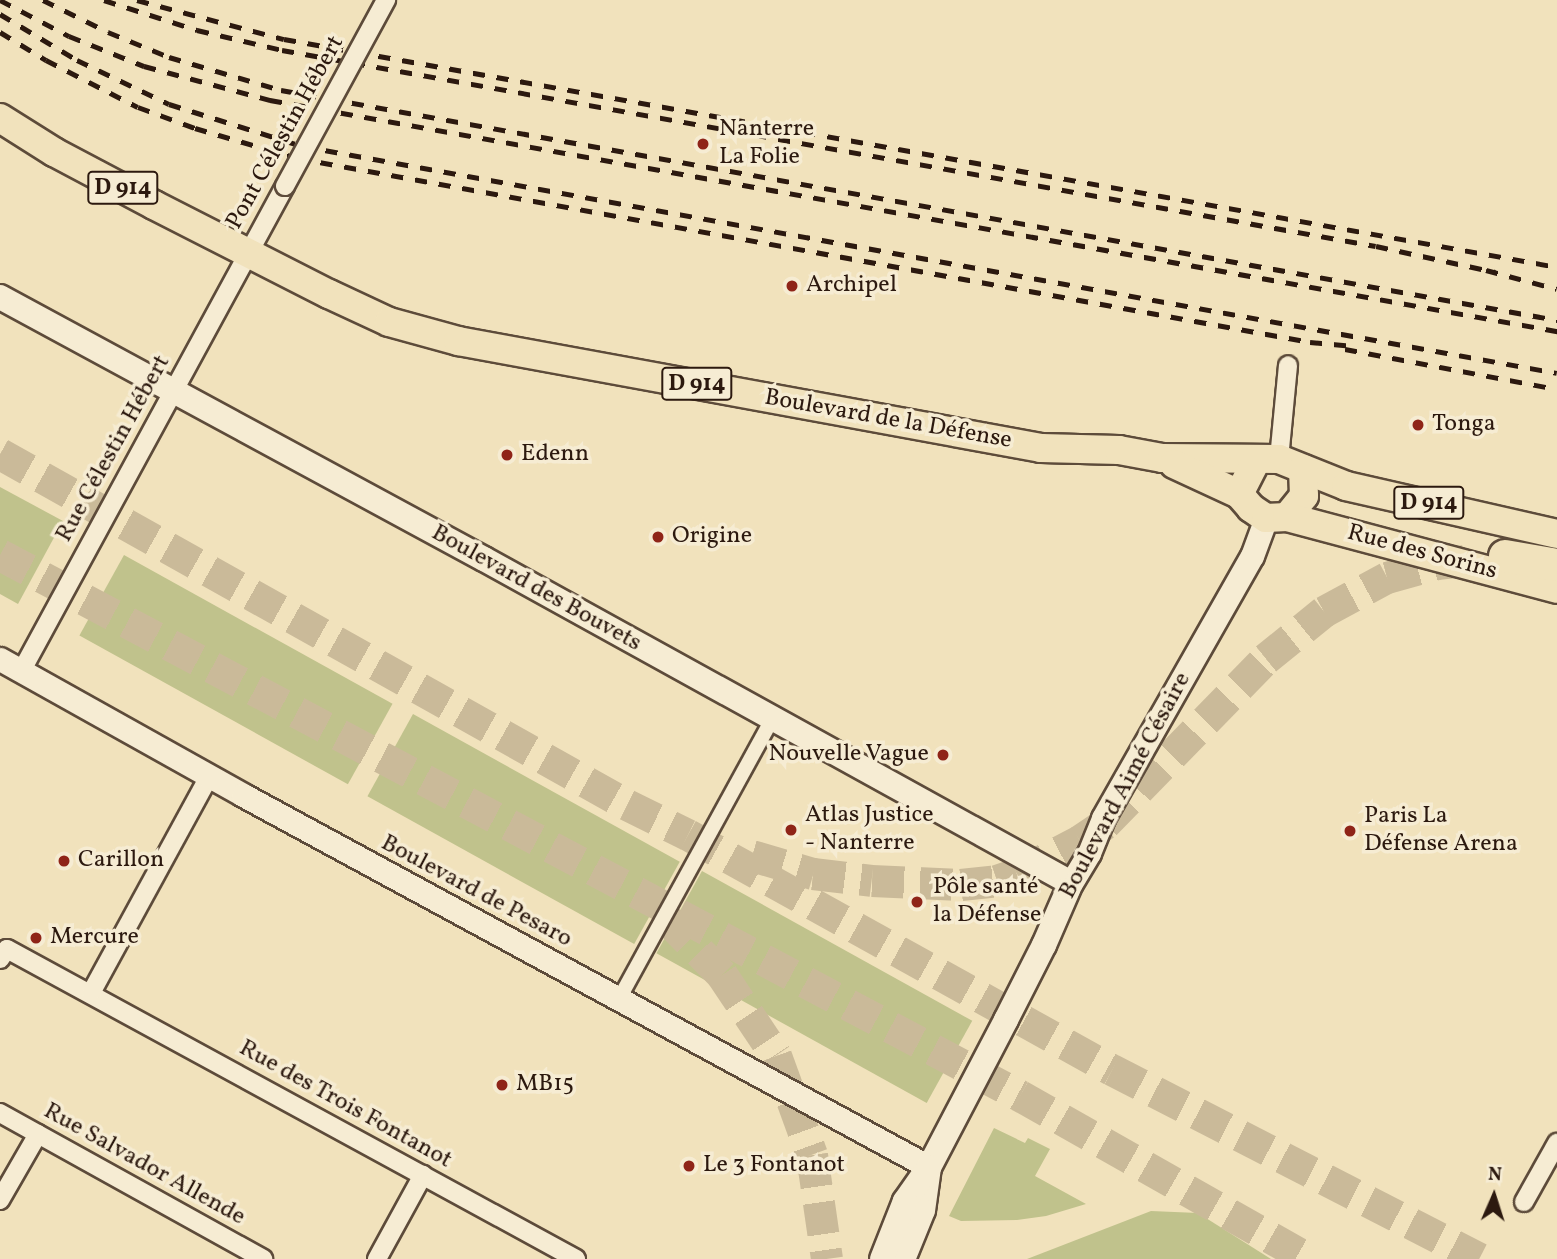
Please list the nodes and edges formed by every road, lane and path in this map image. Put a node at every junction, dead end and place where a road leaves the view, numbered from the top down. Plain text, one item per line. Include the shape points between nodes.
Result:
1 (386, 0) edge
2 (0, 118) edge
3 (248, 252) junction
4 (0, 297) edge
5 (1289, 365) dead end
6 (174, 392) junction
7 (1162, 458) junction
8 (1280, 462) junction
9 (1239, 494) junction
10 (1277, 517) junction
11 (1557, 534) edge
12 (1505, 556) dead end
13 (1557, 565) edge
14 (1557, 589) edge
15 (0, 659) edge
16 (22, 670) junction
17 (772, 720) junction
18 (209, 777) junction
19 (1070, 883) junction
20 (3, 954) edge
21 (91, 993) junction
22 (619, 999) junction
23 (0, 1113) edge
24 (37, 1134) junction
25 (1557, 1143) edge
26 (929, 1167) junction
27 (423, 1175) junction
28 (0, 1200) edge
29 (1524, 1202) dead end
30 (898, 1215) junction
31 (263, 1259) edge
32 (377, 1259) edge
33 (576, 1259) edge
34 (872, 1259) edge
35 (882, 1259) edge
36 (903, 1259) edge

1 - 3 street, Pont Célestin Hébert, bridge
2 - 3 main road, Boulevard de la Défense / D 914 via 54,152
3 - 6 street, Rue Célestin Hébert
3 - 7 main road, Boulevard de la Défense / D 914 via 365,312 458,341 1041,448 1119,450
4 - 6 main road, Boulevard des Bouvets
5 - 8 street
6 - 16 street, Rue Célestin Hébert
6 - 17 main road, Boulevard des Bouvets
7 - 8 main road, Boulevard de la Défense / D 914
7 - 9 main road, Boulevard de la Défense / D 914
8 - 9 main road
8 - 10 main road via 1306,489 1304,496
8 - 11 main road, Boulevard de la Défense / D 914 via 1346,486
9 - 10 main road, Boulevard de la Défense via 1251,508
10 - 14 main road, Rue des Sorins
10 - 19 street, Boulevard Aimé Césaire
12 - 13 highway
15 - 16 street, Boulevard de Pesaro
16 - 18 street, Boulevard de Pesaro
17 - 19 main road, Boulevard des Bouvets
17 - 22 street
18 - 21 street
18 - 22 street, Boulevard de Pesaro
19 - 26 main road, Boulevard Aimé Césaire via 1044,945
20 - 21 street, Rue des Trois Fontanot
21 - 27 street, Rue des Trois Fontanot
22 - 26 street, Boulevard de Pesaro
23 - 24 street, Rue Salvador Allende
24 - 28 street
24 - 31 street, Rue Salvador Allende
25 - 29 street
26 - 30 main road, Boulevard Aimé Césaire
26 - 36 street, Boulevard Aimé Césaire via 923,1210
27 - 32 street
27 - 33 street, Rue des Trois Fontanot
30 - 34 street
30 - 35 main road, Boulevard Aimé Césaire

